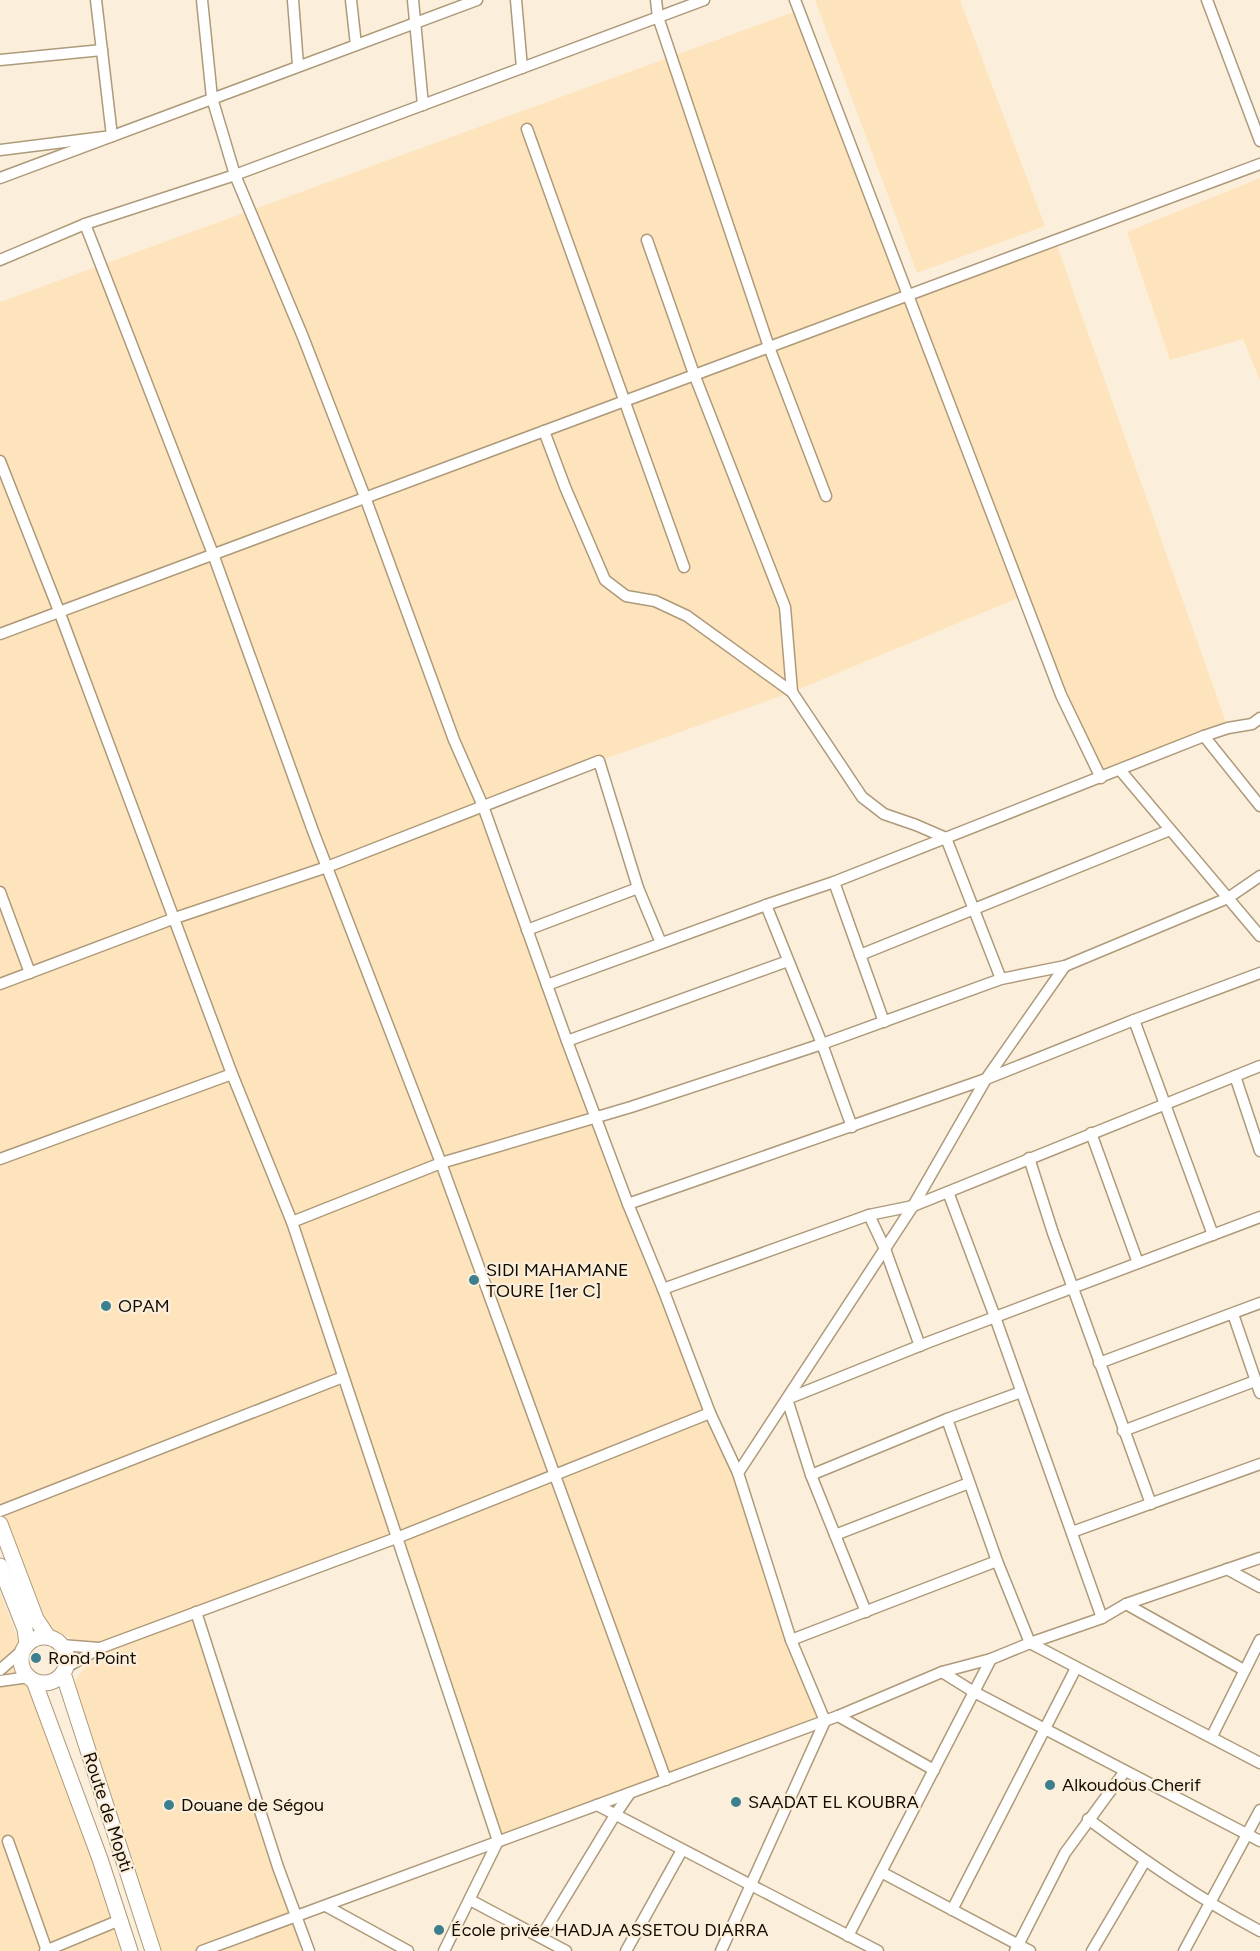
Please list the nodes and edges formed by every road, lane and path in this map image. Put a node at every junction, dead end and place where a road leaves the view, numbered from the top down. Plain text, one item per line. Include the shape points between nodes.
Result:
1 (96, 0) edge
2 (202, 0) edge
3 (293, 0) edge
4 (351, 0) edge
5 (413, 0) edge
6 (477, 0) edge
7 (516, 0) edge
8 (656, 0) edge
9 (704, 0) edge
10 (795, 0) edge
11 (1207, 0) edge
12 (658, 17) junction
13 (415, 24) junction
14 (356, 45) junction
15 (102, 50) junction
16 (0, 60) edge
17 (298, 65) junction
18 (522, 68) junction
19 (212, 98) junction
20 (423, 105) junction
21 (527, 129) dead end
22 (112, 136) junction
23 (1260, 141) edge
24 (0, 150) edge
25 (1260, 164) edge
26 (236, 175) junction
27 (0, 177) edge
28 (85, 224) junction
29 (647, 240) dead end
30 (0, 260) edge
31 (908, 295) junction
32 (769, 347) junction
33 (694, 374) junction
34 (623, 401) junction
35 (544, 430) junction
36 (0, 461) edge
37 (825, 496) dead end
38 (365, 497) junction
39 (213, 554) junction
40 (684, 567) dead end
41 (59, 611) junction
42 (0, 634) edge
43 (792, 692) junction
44 (1257, 724) edge
45 (1204, 736) junction
46 (1120, 770) junction
47 (1101, 778) junction
48 (483, 806) junction
49 (1260, 806) edge
50 (1170, 830) junction
51 (946, 838) junction
52 (327, 867) junction
53 (1260, 876) edge
54 (834, 882) junction
55 (638, 888) junction
56 (0, 892) edge
57 (1228, 898) junction
58 (766, 905) junction
59 (973, 908) junction
60 (175, 918) junction
61 (527, 930) junction
62 (1260, 936) edge
63 (661, 943) junction
64 (860, 955) junction
65 (788, 961) junction
66 (1065, 966) junction
67 (30, 973) junction
68 (1260, 973) edge
69 (1000, 979) junction
70 (0, 984) edge
71 (547, 985) junction
72 (1134, 1020) junction
73 (884, 1022) junction
74 (567, 1041) junction
75 (822, 1044) junction
76 (1260, 1066) edge
77 (232, 1074) junction
78 (1235, 1076) junction
79 (986, 1079) junction
80 (1165, 1105) junction
81 (595, 1117) junction
82 (852, 1127) junction
83 (1092, 1133) junction
84 (1260, 1151) edge
85 (1029, 1158) junction
86 (0, 1159) edge
87 (441, 1163) junction
88 (948, 1192) junction
89 (628, 1204) junction
90 (913, 1206) junction
91 (869, 1215) junction
92 (1260, 1217) edge
93 (292, 1222) junction
94 (1213, 1235) junction
95 (885, 1249) junction
96 (1138, 1263) junction
97 (1073, 1288) junction
98 (663, 1289) junction
99 (1260, 1303) edge
100 (1233, 1314) junction
101 (995, 1317) junction
102 (920, 1346) junction
103 (1100, 1363) junction
104 (343, 1377) junction
105 (1256, 1381) junction
106 (1021, 1392) junction
107 (1260, 1393) edge
108 (787, 1399) junction
109 (710, 1413) junction
110 (947, 1419) junction
111 (1123, 1431) junction
112 (1260, 1464) edge
113 (738, 1473) junction
114 (811, 1475) junction
115 (554, 1476) junction
116 (969, 1483) junction
117 (1151, 1504) junction
118 (0, 1511) edge
119 (0, 1524) edge
120 (1072, 1532) junction
121 (835, 1535) junction
122 (399, 1537) junction
123 (1260, 1558) edge
124 (997, 1561) junction
125 (0, 1566) edge
126 (1227, 1569) junction
127 (1260, 1587) edge
128 (1126, 1604) junction
129 (196, 1612) junction
130 (866, 1612) junction
131 (1102, 1618) junction
132 (1260, 1640) edge
133 (55, 1641) junction
134 (791, 1641) junction
135 (1030, 1643) junction
136 (26, 1646) junction
137 (100, 1648) junction
138 (991, 1659) junction
139 (1076, 1668) junction
140 (0, 1670) edge
141 (1244, 1670) junction
142 (64, 1671) junction
143 (942, 1672) junction
144 (32, 1679) junction
145 (0, 1681) edge
146 (974, 1692) junction
147 (838, 1716) junction
148 (825, 1721) junction
149 (1044, 1728) junction
150 (1212, 1736) junction
151 (1260, 1763) edge
152 (934, 1770) junction
153 (1125, 1771) junction
154 (666, 1780) junction
155 (630, 1793) junction
156 (597, 1805) junction
157 (1260, 1810) edge
158 (615, 1815) junction
159 (1088, 1819) junction
160 (1248, 1834) junction
161 (8, 1841) dead end
162 (498, 1841) junction
163 (1260, 1841) edge
164 (682, 1850) junction
165 (1145, 1861) junction
166 (882, 1872) junction
167 (751, 1886) junction
168 (470, 1900) junction
169 (1209, 1904) junction
170 (326, 1906) junction
171 (952, 1910) junction
172 (296, 1915) junction
173 (120, 1920) junction
174 (1260, 1931) edge
175 (848, 1936) junction
176 (541, 1937) junction
177 (1017, 1948) edge
178 (46, 1951) edge
179 (130, 1951) edge
180 (153, 1951) edge
181 (202, 1951) edge
182 (309, 1951) edge
183 (408, 1951) edge
184 (444, 1951) edge
185 (566, 1951) edge
186 (626, 1951) edge
187 (721, 1951) edge
188 (878, 1951) edge
189 (1030, 1951) edge
190 (1092, 1951) edge
191 (1184, 1951) edge

1 - 15 street
2 - 19 street
3 - 17 street
4 - 14 street
5 - 13 street
6 - 13 street
7 - 18 street
8 - 12 street
9 - 12 street
10 - 31 street
11 - 23 street
12 - 18 street
12 - 32 street
13 - 14 street
13 - 20 street
14 - 17 street
15 - 16 street
15 - 22 street
17 - 19 street
18 - 20 street
19 - 22 street
19 - 26 street
20 - 26 street
21 - 34 street
22 - 24 street
22 - 27 street
25 - 31 street
26 - 28 street
26 - 38 street
28 - 30 street
28 - 39 street
29 - 33 street
31 - 32 street
31 - 47 street via 1061,695
32 - 33 street
32 - 37 street
33 - 34 street
33 - 43 street via 785,607
34 - 35 street
34 - 40 street
35 - 38 street
35 - 43 street via 605,580 626,596 655,601 687,616
36 - 41 street
38 - 39 street
38 - 48 street via 454,740
39 - 41 street
39 - 52 street
41 - 42 street
41 - 60 street
43 - 51 street via 862,797 884,814
44 - 45 street
45 - 46 street
45 - 49 street
46 - 47 street
46 - 50 street
47 - 51 street
48 - 52 street
48 - 55 street via 599,761
48 - 61 street
50 - 57 street
50 - 59 street
51 - 54 street
51 - 59 street
52 - 60 street
52 - 87 street
53 - 57 street
54 - 58 street
54 - 64 street
55 - 61 street
55 - 63 street
56 - 67 street
57 - 62 street
57 - 66 street
58 - 63 street
58 - 65 street
59 - 64 street
59 - 69 street
60 - 67 street
60 - 77 street
61 - 71 street
63 - 71 street
64 - 73 street
65 - 74 street
65 - 75 street
66 - 69 street
66 - 79 street
67 - 70 street
68 - 72 street
69 - 73 street
71 - 74 street
72 - 79 street
72 - 80 street
73 - 75 street
74 - 81 street
75 - 81 street
75 - 82 street
76 - 78 street
77 - 86 street
77 - 93 street
78 - 80 street
78 - 84 street
79 - 82 street
79 - 90 street
80 - 83 street
80 - 94 street
81 - 87 street
81 - 89 street
82 - 89 street
83 - 85 street
83 - 96 street
85 - 88 street
85 - 97 street
87 - 93 street
87 - 115 street
88 - 90 street
88 - 101 street
89 - 98 street
90 - 91 street
90 - 95 street
91 - 95 street
91 - 98 street
92 - 94 street
93 - 104 street
94 - 96 street
95 - 102 street
95 - 108 street
96 - 97 street
97 - 101 street
97 - 103 street
98 - 109 street
99 - 100 street
100 - 103 street
100 - 105 street
101 - 102 street
101 - 106 street
102 - 108 street
103 - 111 street
104 - 118 street
104 - 122 street
105 - 107 street
105 - 111 street
106 - 110 street
106 - 120 street
108 - 113 street
108 - 114 street
109 - 113 street
109 - 115 street
110 - 114 street
110 - 116 street
111 - 117 street
112 - 117 street
113 - 134 street
114 - 121 street
115 - 122 street
115 - 154 street
116 - 121 street
116 - 124 street
117 - 120 street
119 - 133 highway via 36,1619
120 - 131 street
121 - 130 street
122 - 129 street
122 - 162 street
123 - 126 street
124 - 130 street
124 - 135 street
125 - 136 highway via 25,1629
126 - 127 street
126 - 128 street
128 - 131 street
128 - 141 street
129 - 137 street
129 - 172 street
130 - 134 street
131 - 135 street
132 - 141 street
133 - 136 highway via 40,1637
133 - 137 street
133 - 142 highway via 66,1656
134 - 148 street
135 - 138 street
135 - 139 street
136 - 140 street
136 - 144 highway via 21,1655 22,1667
137 - 142 street
138 - 143 street
138 - 146 street
139 - 149 street
139 - 150 street
141 - 150 street
142 - 144 highway via 53,1681 40,1683
142 - 180 highway, Route de Mopti
143 - 146 street
143 - 147 street
144 - 145 street
144 - 173 highway, Route de Mopti
146 - 149 street
146 - 152 street
147 - 148 street
147 - 152 street
148 - 154 street
148 - 167 street
149 - 153 street
149 - 171 street
150 - 151 street
152 - 166 street
153 - 159 street
153 - 160 street
154 - 155 street
155 - 156 street
155 - 158 street
156 - 158 street
156 - 162 street
157 - 160 street
158 - 164 street
158 - 176 street
159 - 165 street
159 - 177 street via 1065,1853
160 - 163 street
160 - 169 street
161 - 178 street
162 - 168 street
162 - 170 street
164 - 167 street
164 - 186 street
165 - 169 street
165 - 190 street
166 - 171 street
166 - 175 street
167 - 175 street
167 - 187 street
168 - 176 street
168 - 184 street
169 - 174 street
169 - 191 street
170 - 172 street
170 - 183 street
171 - 177 street
172 - 181 street
172 - 182 street
173 - 178 street
173 - 179 highway, Route de Mopti
175 - 188 street
176 - 185 street
177 - 189 street

